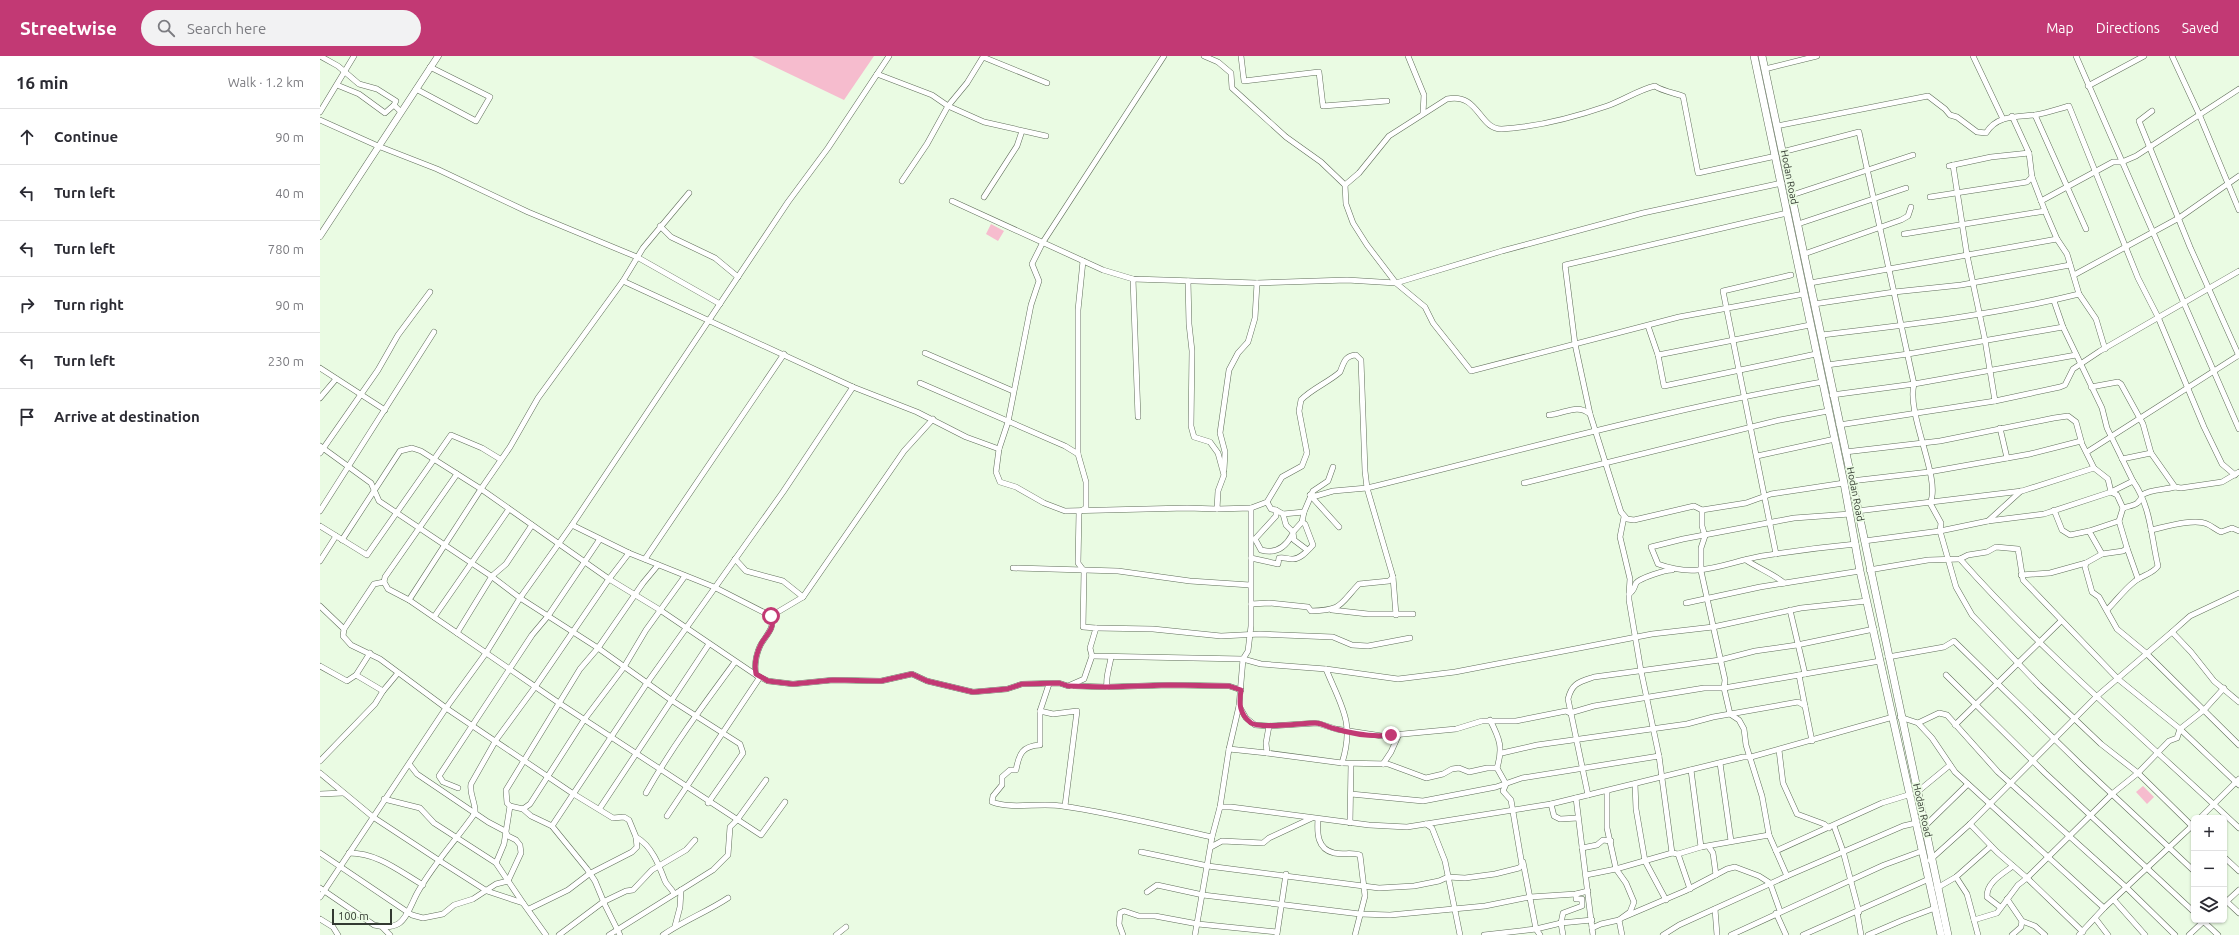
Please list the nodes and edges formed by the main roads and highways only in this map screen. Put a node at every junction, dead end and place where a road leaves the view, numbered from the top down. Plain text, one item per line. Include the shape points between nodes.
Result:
1 (1754, 56) edge
2 (1762, 56) edge
3 (1848, 482) junction
4 (1897, 717) junction
5 (1941, 935) edge
6 (1948, 935) edge

1 - 3 main road, Hodan Road via 1834,439
2 - 3 main road, Hodan Road via 1845,452
3 - 4 main road, Hodan Road via 1864,541 1888,658
3 - 4 main road, Hodan Road via 1850,514 1860,571 1880,660
4 - 5 main road, Hodan Road via 1908,795
4 - 6 main road, Hodan Road

